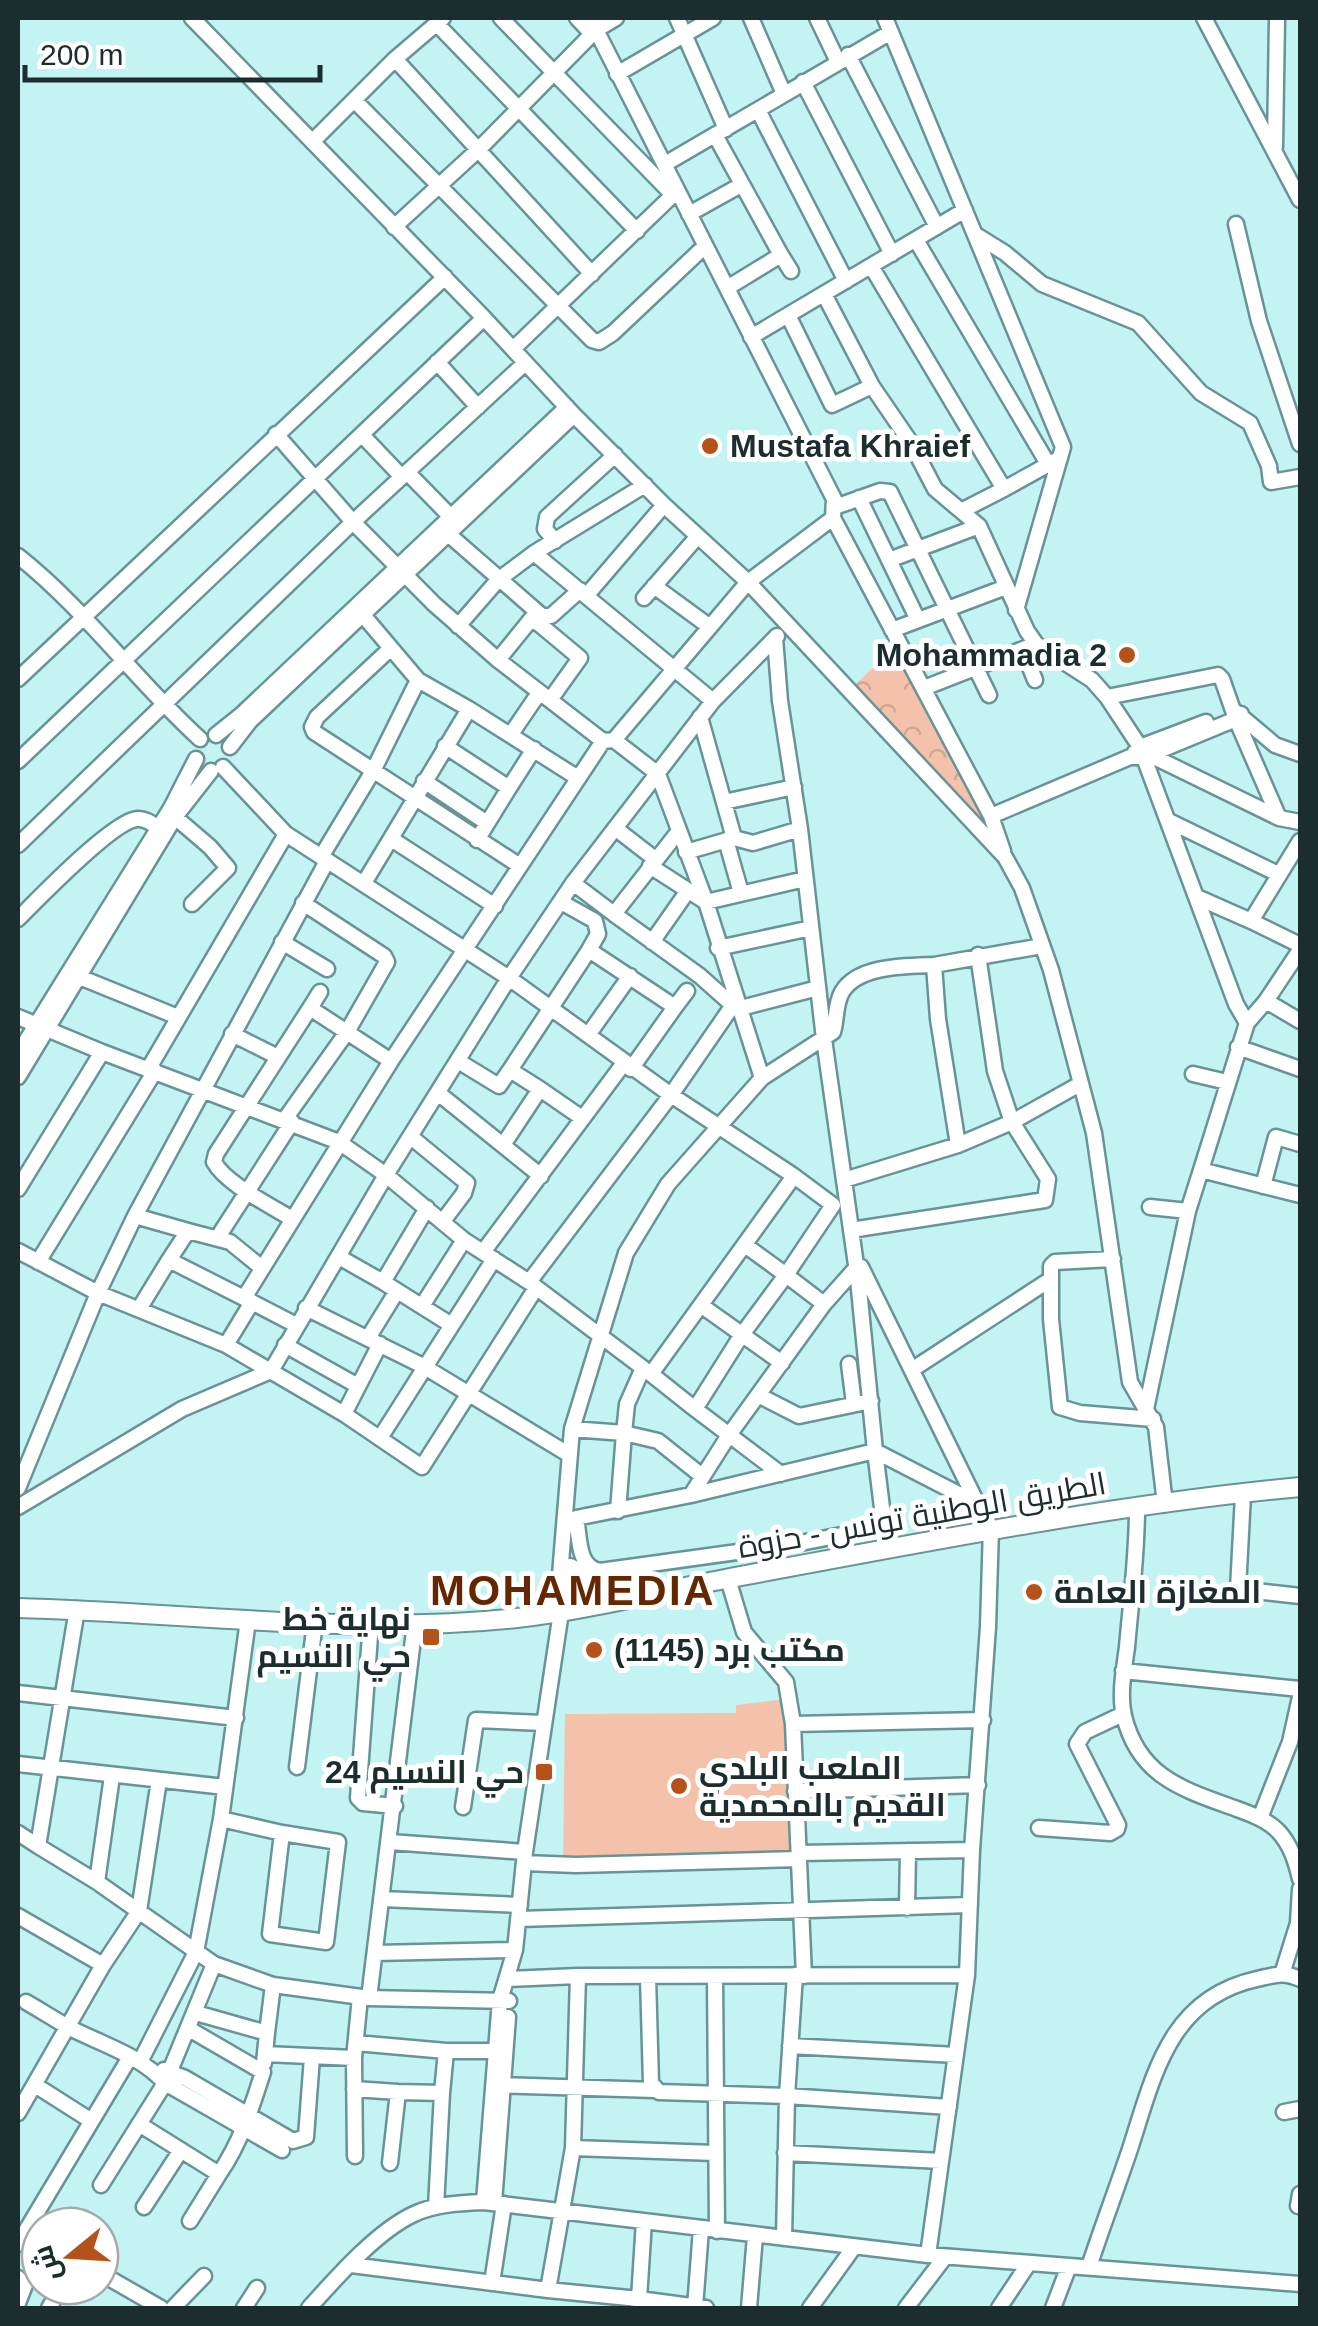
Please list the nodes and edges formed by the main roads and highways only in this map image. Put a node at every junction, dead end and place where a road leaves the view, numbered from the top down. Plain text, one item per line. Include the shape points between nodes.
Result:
1 (1300, 1487) edge
2 (566, 1564) road end
3 (560, 1586) road end
4 (613, 1601) junction
5 (18, 1608) edge
6 (533, 1615) junction

1 - 4 main road, الطريق الوطنية تونس - حزوة via 990,1528
2 - 4 main road
3 - 6 main road
4 - 6 main road, الطريق الوطنية تونس - حزوة
5 - 6 main road, الطريق الوطنية تونس - حزوة via 315,1622

